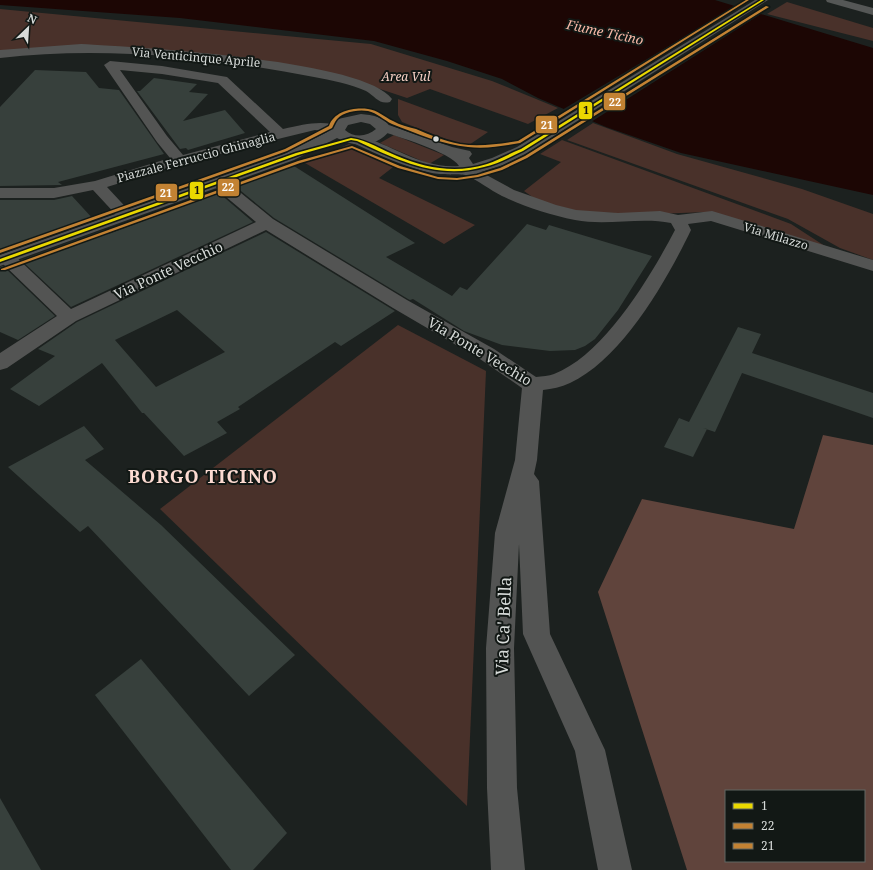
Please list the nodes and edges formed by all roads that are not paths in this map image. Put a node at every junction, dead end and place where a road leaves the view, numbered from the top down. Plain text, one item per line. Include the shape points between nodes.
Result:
1 (763, 0) edge
2 (831, 0) edge
3 (873, 12) edge
4 (120, 50) junction
5 (0, 54) edge
6 (110, 65) junction
7 (385, 99) junction
8 (361, 118) junction
9 (380, 124) junction
10 (280, 134) junction
11 (346, 135) junction
12 (522, 150) junction
13 (451, 152) junction
14 (498, 154) junction
15 (180, 160) junction
16 (469, 171) junction
17 (219, 183) junction
18 (97, 185) junction
19 (0, 193) edge
20 (125, 215) junction
21 (678, 220) junction
22 (267, 223) junction
23 (4, 260) edge
24 (873, 266) edge
25 (69, 317) junction
26 (0, 363) edge
27 (533, 385) junction
28 (526, 460) junction
29 (508, 870) edge
30 (615, 870) edge

1 - 12 street, Piazzale Ferruccio Ghinaglia
2 - 3 main road
4 - 5 street, Via Venticinque Aprile via 81,48
4 - 6 street
4 - 7 street, Via Venticinque Aprile via 194,55 267,64 340,78 372,89
6 - 10 street via 222,80
6 - 15 street via 162,139
7 - 8 street
7 - 9 street
8 - 9 street
8 - 11 street via 343,122
9 - 11 street, Piazzale Ferruccio Ghinaglia via 380,133 376,136
9 - 13 street
10 - 11 street, Piazzale Ferruccio Ghinaglia via 315,126
10 - 15 street, Piazzale Ferruccio Ghinaglia
11 - 16 street, Piazzale Ferruccio Ghinaglia via 424,169
11 - 17 street
12 - 14 street
12 - 16 street, Piazzale Ferruccio Ghinaglia
13 - 14 street via 480,156
13 - 16 street via 463,160
14 - 16 street via 475,164
15 - 18 street, Piazzale Ferruccio Ghinaglia
16 - 21 street, Via Milazzo via 508,193 576,215 618,218 660,216
17 - 20 street
17 - 22 street, Via Ponte Vecchio
18 - 19 street via 54,193
18 - 20 street, Piazzale Ferruccio Ghinaglia
20 - 23 street
21 - 24 street, Via Milazzo via 712,216
21 - 27 street, Via Ponte Vecchio via 683,230 634,313 586,364 562,378
22 - 25 street, Via Ponte Vecchio
22 - 27 street, Via Ponte Vecchio via 487,354
23 - 25 street
25 - 26 street, Via Ponte Vecchio
27 - 28 street, Via Ca' Bella
28 - 29 street, Via Ca' Bella via 507,533 500,648 502,788
28 - 30 street via 537,634 590,750

